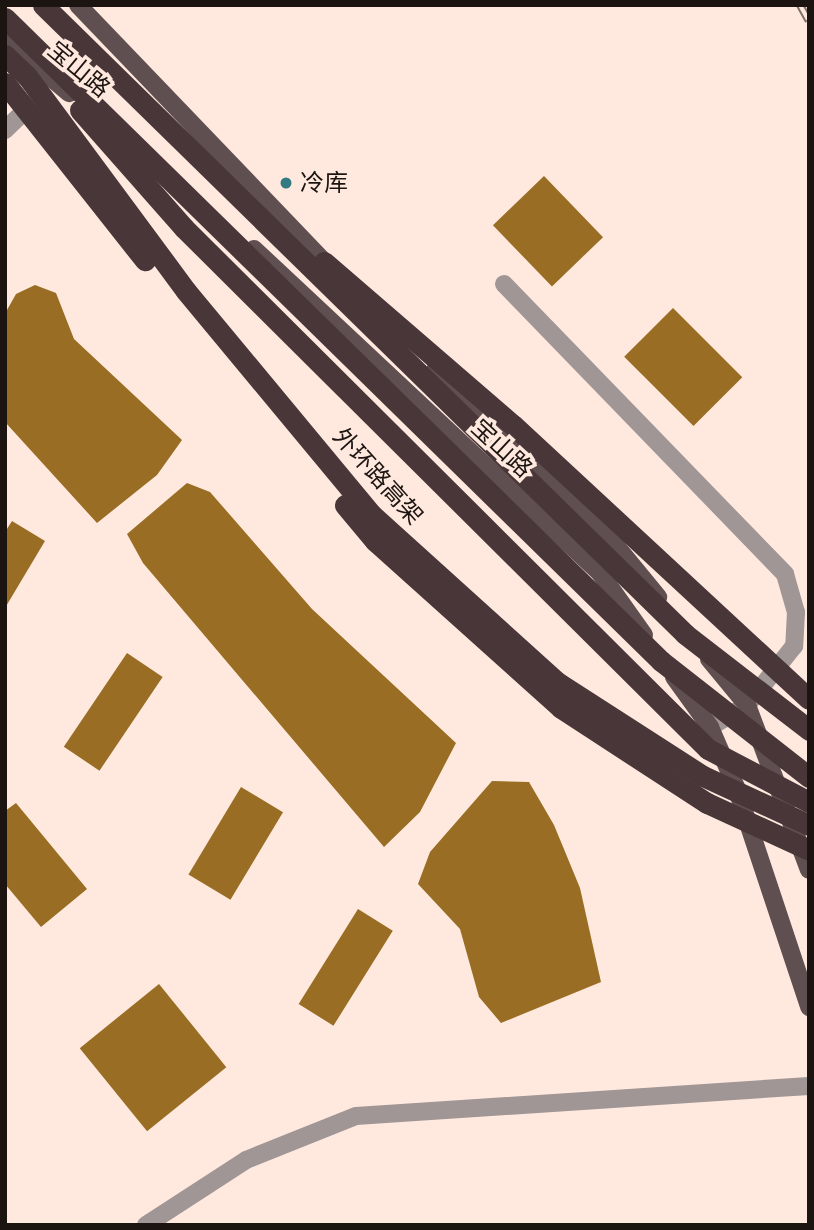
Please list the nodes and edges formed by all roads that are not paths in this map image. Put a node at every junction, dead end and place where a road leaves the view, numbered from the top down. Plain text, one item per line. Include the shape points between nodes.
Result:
1 (43, 5) edge
2 (78, 5) edge
3 (5, 18) edge
4 (5, 39) edge
5 (5, 55) edge
6 (56, 82) junction
7 (5, 83) edge
8 (5, 130) edge
9 (322, 260) junction
10 (504, 284) dead end
11 (809, 699) edge
12 (747, 705) junction
13 (710, 727) junction
14 (809, 730) edge
15 (809, 777) edge
16 (809, 802) edge
17 (809, 825) edge
18 (809, 850) edge
19 (809, 870) edge
20 (809, 1007) edge
21 (809, 1086) edge
22 (146, 1225) edge

1 - 14 highway via 685,634
2 - 9 main road, 宝山路
3 - 15 highway via 660,661
4 - 6 main road, 宝山路
5 - 17 highway, 外环路高架 via 27,76 186,291 371,514 557,681 703,776
6 - 8 street
6 - 13 main road, 宝山路 via 276,268 600,573
6 - 16 highway via 184,228 708,748
7 - 18 highway, 外环路高架 via 190,318 375,541 561,708 707,803
9 - 11 highway via 513,425
9 - 12 main road, 宝山路 via 617,547
10 - 12 street via 785,574 796,612 794,646
12 - 13 street
12 - 19 main road, 宝山路
13 - 20 main road, 宝山路 via 736,787
21 - 22 street via 356,1116 246,1160

